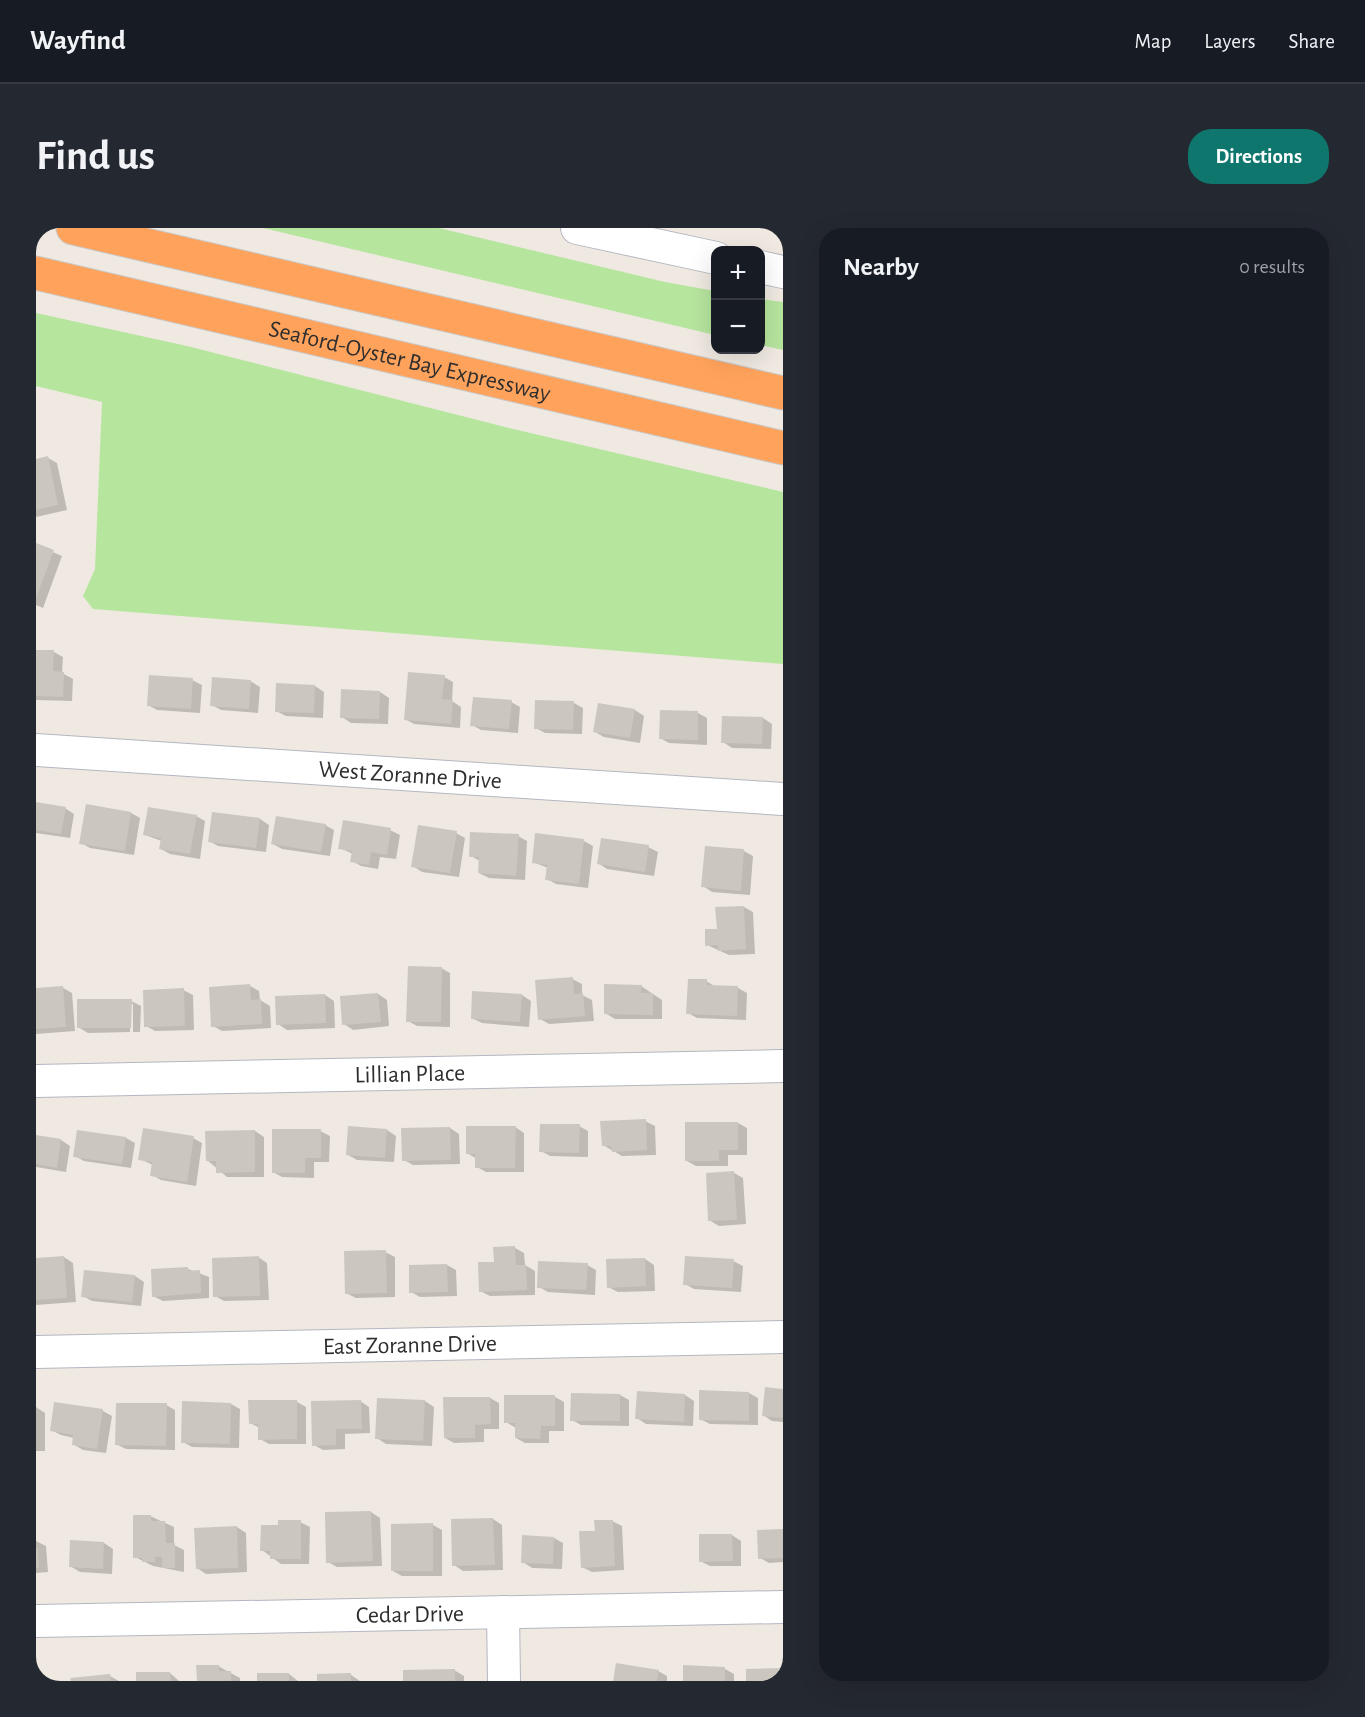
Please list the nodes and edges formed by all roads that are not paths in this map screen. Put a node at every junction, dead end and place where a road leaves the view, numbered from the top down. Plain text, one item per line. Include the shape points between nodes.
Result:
1 (73, 228) edge
2 (577, 228) edge
3 (711, 257) edge
4 (765, 268) edge
5 (783, 272) edge
6 (36, 273) edge
7 (783, 393) edge
8 (783, 448) edge
9 (36, 750) edge
10 (783, 799) edge
11 (783, 1066) edge
12 (36, 1081) edge
13 (783, 1337) edge
14 (36, 1352) edge
15 (783, 1607) edge
16 (503, 1612) junction
17 (36, 1621) edge
18 (504, 1681) edge

1 - 7 highway
2 - 3 street
4 - 5 street
6 - 8 highway, Seaford-Oyster Bay Expressway
9 - 10 street, West Zoranne Drive
11 - 12 street, Lillian Place
13 - 14 street, East Zoranne Drive
15 - 16 street, Cedar Drive
16 - 17 street, Cedar Drive
16 - 18 street

